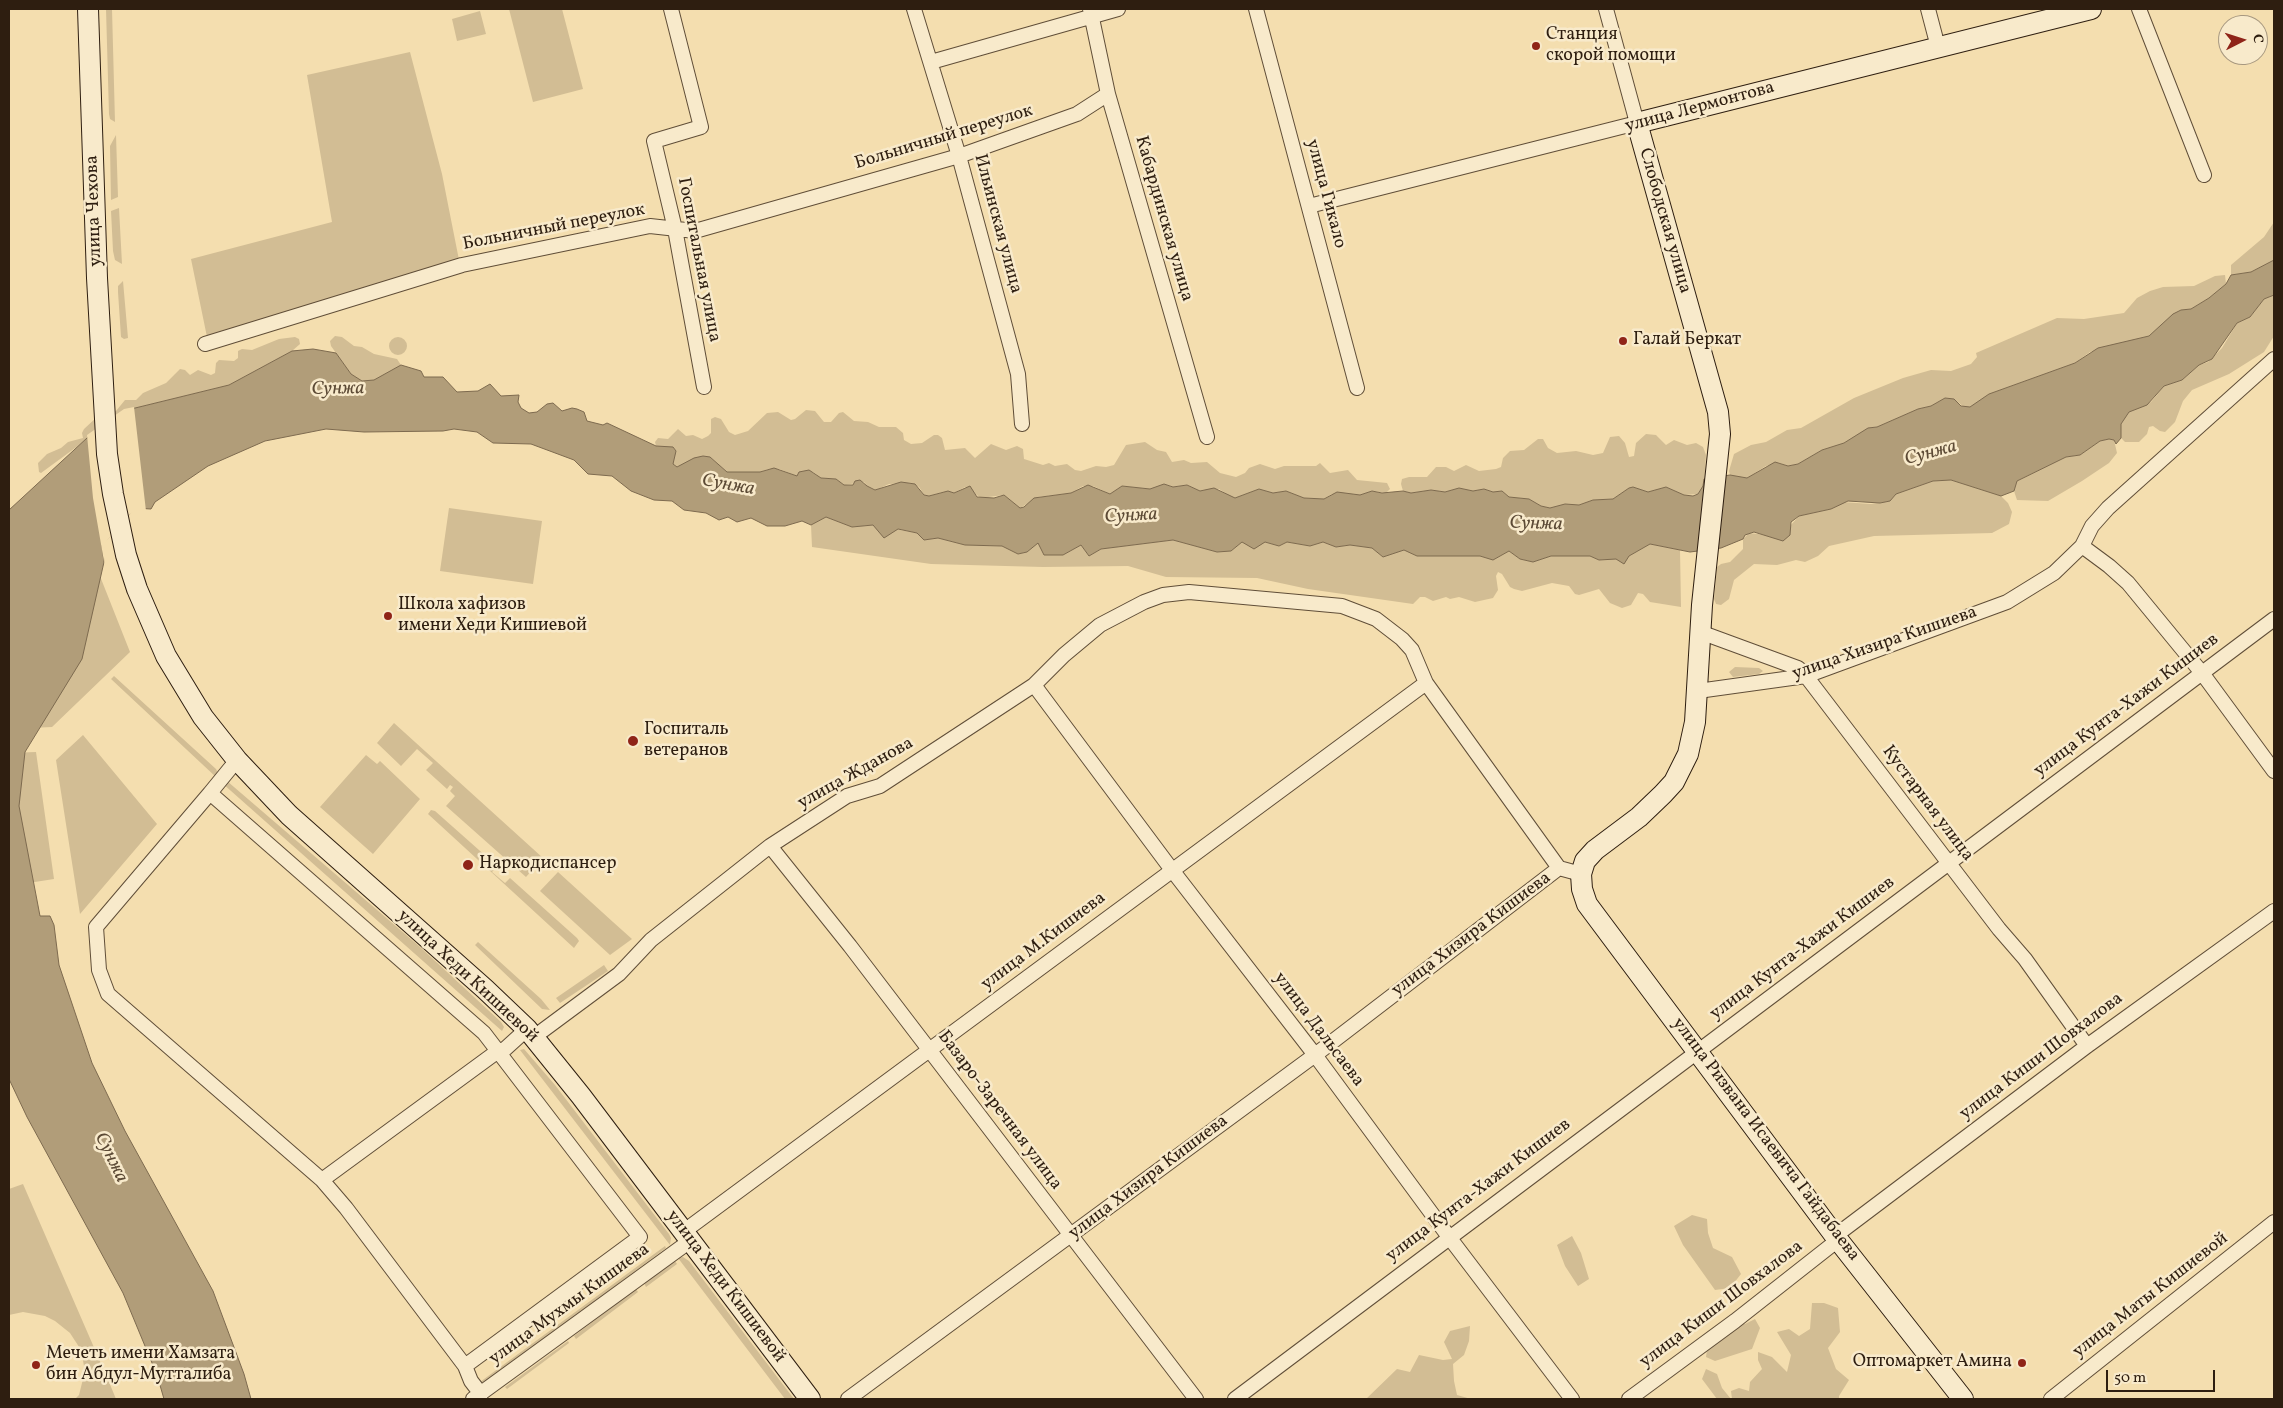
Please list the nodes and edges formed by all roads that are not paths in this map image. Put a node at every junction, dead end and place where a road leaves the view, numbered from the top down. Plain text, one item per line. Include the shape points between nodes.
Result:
1 (88, 9) edge
2 (671, 9) edge
3 (914, 9) edge
4 (1118, 9) edge
5 (1256, 9) edge
6 (1606, 9) edge
7 (1928, 9) edge
8 (2091, 9) edge
9 (2139, 9) edge
10 (1091, 12) edge
11 (1938, 47) junction
12 (931, 62) junction
13 (1108, 94) junction
14 (1637, 123) junction
15 (959, 156) junction
16 (2204, 175) dead end
17 (1309, 206) junction
18 (675, 229) junction
19 (205, 344) dead end
20 (2274, 359) edge
21 (704, 387) dead end
22 (1357, 388) dead end
23 (1022, 424) dead end
24 (1207, 437) dead end
25 (2082, 546) junction
26 (137, 589) joint
27 (2274, 619) edge
28 (1700, 632) junction
29 (2202, 673) junction
30 (1806, 676) junction
31 (1426, 682) junction
32 (1034, 685) junction
33 (1698, 691) junction
34 (237, 760) junction
35 (2274, 771) edge
36 (210, 793) junction
37 (770, 846) junction
38 (1948, 863) junction
39 (1559, 868) junction
40 (1172, 870) junction
41 (1581, 874) junction
42 (2274, 911) edge
43 (531, 1033) junction
44 (2087, 1046) junction
45 (930, 1050) junction
46 (498, 1051) junction
47 (1698, 1051) junction
48 (1315, 1055) junction
49 (322, 1180) junction
50 (2274, 1222) edge
51 (686, 1236) junction
52 (1071, 1236) junction
53 (1448, 1237) junction
54 (1837, 1238) junction
55 (465, 1366) junction
56 (477, 1396) edge
57 (810, 1399) edge
58 (848, 1399) edge
59 (1196, 1399) edge
60 (1235, 1399) edge
61 (1572, 1399) edge
62 (1629, 1399) edge
63 (1964, 1399) edge
64 (2052, 1399) edge

1 - 26 street, улица Чехова via 96,269 108,454 119,528
2 - 18 street, Госпитальная улица via 700,127 654,141
3 - 12 street, Ильинская улица
4 - 10 street
5 - 17 street, улица Гикало
6 - 14 street, Слободская улица
7 - 11 street
8 - 11 street, улица Лермонтова
9 - 16 street
10 - 12 street
10 - 13 street, Кабардинская улица
11 - 14 street, улица Лермонтова
12 - 15 street, Ильинская улица
13 - 15 street, Больничный переулок via 1078,114
13 - 24 street, Кабардинская улица
14 - 17 street, улица Лермонтова
14 - 28 street, Слободская улица via 1718,412 1720,434
15 - 18 street, Больничный переулок via 695,230
15 - 23 street, Ильинская улица via 1018,374
17 - 22 street, улица Гикало
18 - 19 street, Больничный переулок via 650,226 462,265
18 - 21 street, Госпитальная улица
20 - 25 street, улица Хизира Кишиева via 2108,508 2092,526
25 - 29 street via 2128,583
25 - 30 street, улица Хизира Кишиева via 2054,573 2007,602
26 - 34 street, улица Хеди Кишиевой via 179,680
27 - 29 street, улица Кунта-Хажи Кишиев
28 - 30 street, Кустарная улица via 1798,668
28 - 33 street, Слободская улица
29 - 35 street
29 - 38 street, улица Кунта-Хажи Кишиев
30 - 33 street, улица Хизира Кишиева
30 - 38 street, Кустарная улица
31 - 32 street, улица Жданова via 1412,650 1402,639 1376,620 1342,606 1189,592 1144,602 1100,625
31 - 39 street
31 - 40 street, улица М.Кишиева
32 - 37 street, улица Жданова via 880,786 847,796
32 - 40 street, улица Дальсаева
33 - 41 street via 1692,739 1674,782 1652,806 1595,850 1585,861
34 - 36 street
34 - 43 street, улица Хеди Кишиевой via 289,815
36 - 46 street via 484,1033
36 - 49 street via 96,927 99,970 108,994
37 - 43 street, улица Жданова via 651,940 619,974
37 - 45 street, Базаро-Заречная улица
38 - 44 street, Кустарная улица via 2025,959
38 - 47 street, улица Кунта-Хажи Кишиев
39 - 41 street, улица Хизира Кишиева
39 - 48 street, улица Хизира Кишиева
40 - 45 street, улица М.Кишиева
40 - 48 street, улица Дальсаева
41 - 47 street, улица Ризвана Исаевича Гайдабаева via 1587,904
42 - 44 street, улица Киши Шовхалова
43 - 46 street, улица Жданова
43 - 51 street, улица Хеди Кишиевой
44 - 54 street, улица Киши Шовхалова
45 - 51 street, улица М.Кишиева
45 - 52 street, Базаро-Заречная улица
46 - 49 street, улица Жданова
46 - 55 street via 640,1237
47 - 53 street, улица Кунта-Хажи Кишиев
47 - 54 street, улица Ризвана Исаевича Гайдабаева
48 - 52 street, улица Хизира Кишиева
48 - 53 street, улица Дальсаева
49 - 55 street
50 - 64 street, улица Маты Кишиевой
51 - 56 street, улица Мухмы Кишиева
51 - 57 street, улица Хеди Кишиевой
52 - 58 street, улица Хизира Кишиева
52 - 59 street, Базаро-Заречная улица
53 - 60 street, улица Кунта-Хажи Кишиев
53 - 61 street, улица Дальсаева
54 - 62 street, улица Киши Шовхалова via 1736,1321
54 - 63 street, улица Ризвана Исаевича Гайдабаева
55 - 56 street

